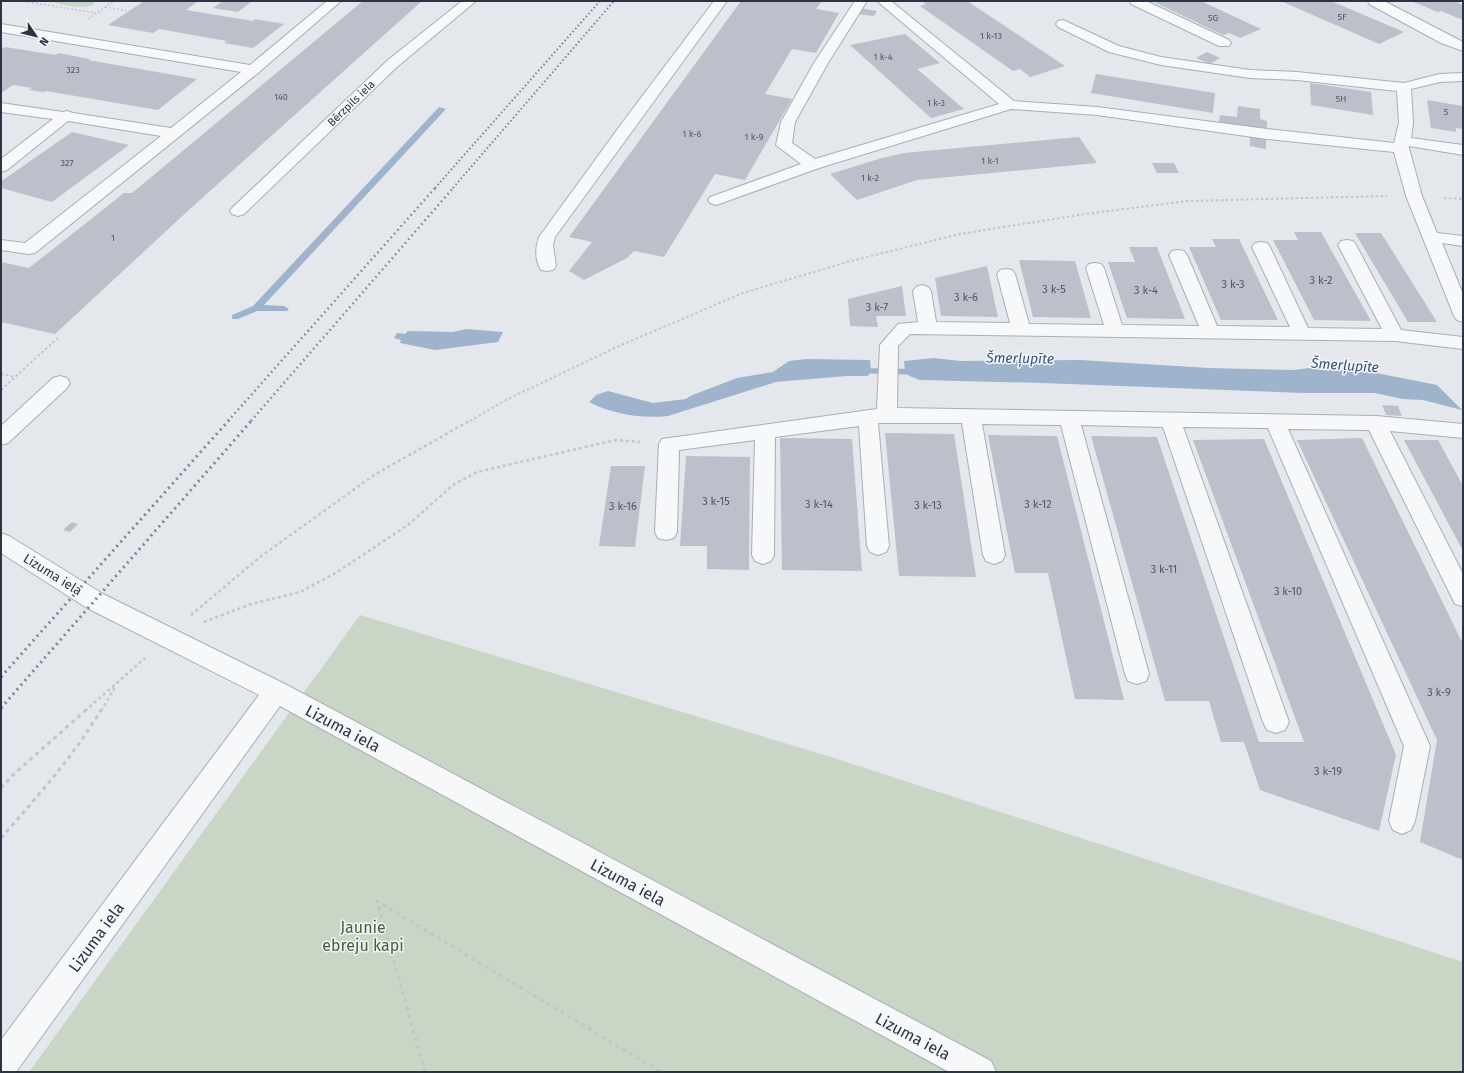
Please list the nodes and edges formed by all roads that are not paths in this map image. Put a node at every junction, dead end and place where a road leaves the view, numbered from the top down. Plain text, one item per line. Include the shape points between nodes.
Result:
1 (335, 1) edge
2 (470, 1) edge
3 (721, 1) edge
4 (861, 1) edge
5 (883, 1) edge
6 (1136, 1) edge
7 (1374, 1) edge
8 (1063, 24) dead end
9 (1, 28) edge
10 (1224, 43) dead end
11 (1463, 47) edge
12 (253, 70) junction
13 (1463, 77) edge
14 (1404, 87) junction
15 (1010, 105) junction
16 (1, 108) edge
17 (67, 115) junction
18 (174, 133) junction
19 (1402, 144) junction
20 (1463, 150) edge
21 (812, 165) junction
22 (1, 167) edge
23 (716, 200) dead end
24 (238, 211) dead end
25 (1431, 237) junction
26 (1463, 241) edge
27 (1, 244) edge
28 (1347, 245) dead end
29 (1261, 247) dead end
30 (1178, 255) dead end
31 (547, 266) dead end
32 (1095, 268) dead end
33 (1006, 274) dead end
34 (922, 291) dead end
35 (1463, 316) edge
36 (928, 329) junction
37 (1021, 330) junction
38 (1115, 332) junction
39 (1211, 333) junction
40 (1302, 334) junction
41 (1395, 335) junction
42 (1463, 343) edge
43 (60, 383) dead end
44 (877, 417) junction
45 (971, 417) junction
46 (1069, 418) junction
47 (1171, 420) junction
48 (1275, 422) junction
49 (1376, 424) junction
50 (1463, 431) edge
51 (765, 432) junction
52 (1, 438) edge
53 (666, 532) dead end
54 (1, 542) edge
55 (878, 546) dead end
56 (763, 555) dead end
57 (994, 555) dead end
58 (1463, 597) edge
59 (1137, 674) dead end
60 (276, 692) junction
61 (1276, 722) dead end
62 (1402, 821) dead end
63 (1, 1066) edge
64 (980, 1072) edge

1 - 12 street
2 - 24 street, Bērzpils iela via 393,63
3 - 31 street via 547,236 544,245
4 - 21 street via 821,63 788,122 784,145
5 - 15 street
6 - 10 street
7 - 11 street
8 - 14 street via 1114,49 1161,61 1250,74
9 - 12 street
12 - 18 street
13 - 14 street via 1440,78
14 - 19 street via 1406,123
15 - 19 street via 1097,111 1268,134
15 - 21 street
16 - 17 street
17 - 18 street
17 - 22 street
18 - 27 street via 29,249
19 - 20 street
19 - 25 street via 1414,196
21 - 23 street
25 - 26 street
25 - 35 street
28 - 41 street
29 - 40 street
30 - 39 street
32 - 38 street
33 - 37 street
34 - 36 street
36 - 37 street
36 - 44 street via 905,328 889,345 888,379
37 - 38 street
38 - 39 street
39 - 40 street
40 - 41 street
41 - 42 street
43 - 52 street
44 - 45 street
44 - 51 street
44 - 55 street
45 - 46 street
45 - 57 street
46 - 47 street
46 - 59 street
47 - 48 street
47 - 61 street
48 - 49 street
48 - 62 street via 1417,746
49 - 50 street
49 - 58 street
51 - 53 street via 669,444
51 - 56 street
54 - 60 street, Lizuma iela via 95,601
60 - 63 street, Lizuma iela
60 - 64 street, Lizuma iela

